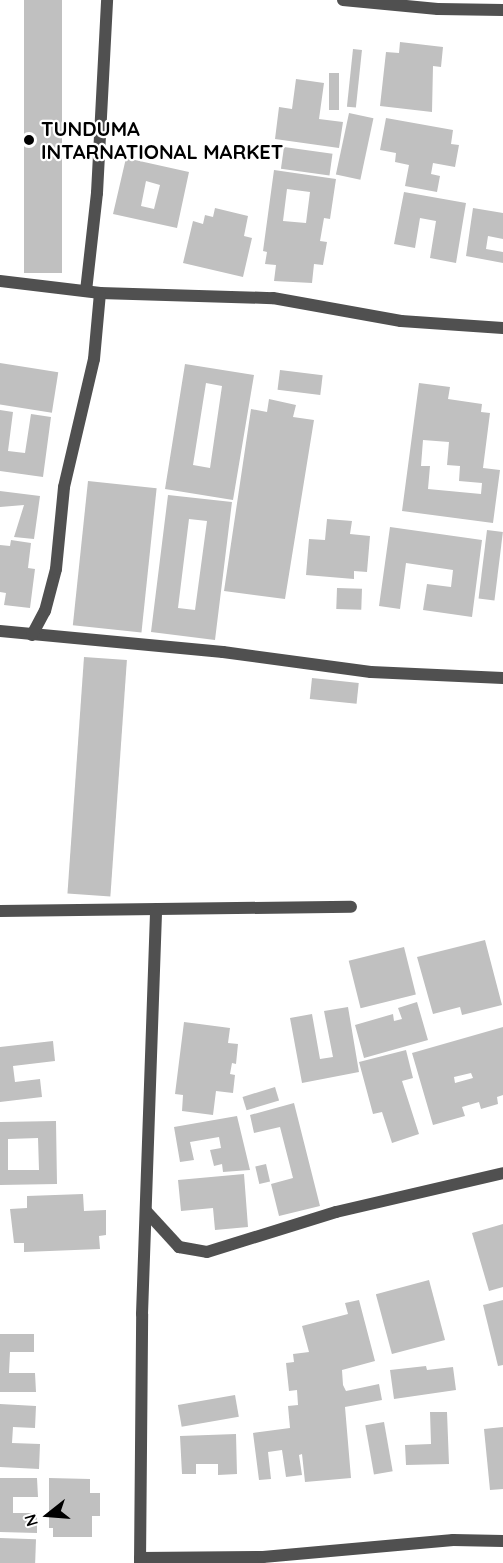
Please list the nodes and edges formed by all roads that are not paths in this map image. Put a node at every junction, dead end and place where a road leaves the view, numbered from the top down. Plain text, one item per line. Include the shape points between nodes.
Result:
1 (107, 0) edge
2 (343, 0) edge
3 (503, 10) edge
4 (0, 281) edge
5 (86, 291) junction
6 (100, 293) junction
7 (503, 328) edge
8 (0, 631) edge
9 (32, 635) junction
10 (503, 678) edge
11 (351, 907) dead end
12 (156, 909) junction
13 (0, 911) edge
14 (503, 1173) edge
15 (146, 1211) junction
16 (503, 1541) edge
17 (140, 1560) edge

1 - 5 street via 97,194
2 - 3 street via 438,9
4 - 5 street
5 - 6 street
6 - 7 street via 273,298 401,321
6 - 9 street via 94,359 64,487 56,569 45,611
8 - 9 street
9 - 10 street via 223,652 371,672
11 - 12 street
12 - 13 street
12 - 15 street
14 - 15 street via 336,1212 207,1252 179,1247
15 - 17 street
16 - 17 street via 453,1540 263,1557

